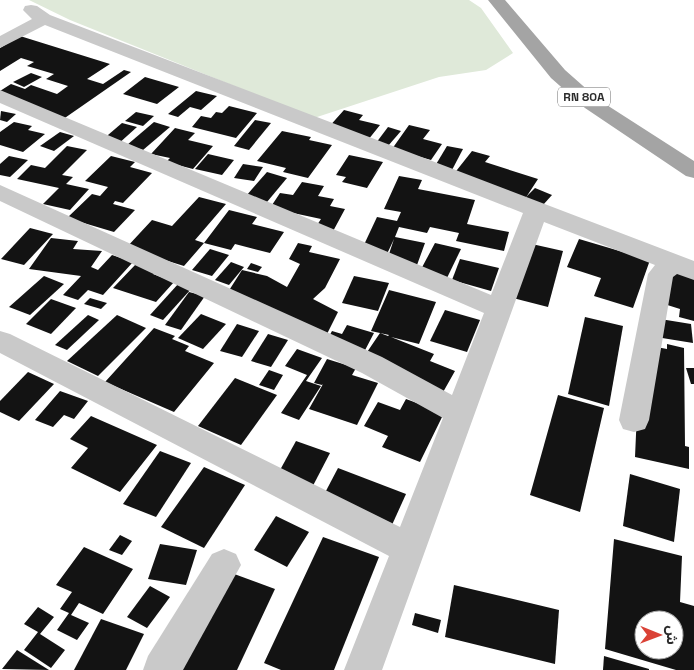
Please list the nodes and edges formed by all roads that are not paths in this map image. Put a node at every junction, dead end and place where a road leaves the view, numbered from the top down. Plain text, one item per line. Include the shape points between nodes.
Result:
1 (496, 0) edge
2 (0, 43) edge
3 (0, 96) edge
4 (694, 171) edge
5 (0, 192) edge
6 (536, 211) junction
7 (683, 267) edge
8 (500, 309) junction
9 (0, 341) edge
10 (460, 413) junction
11 (634, 420) dead end
12 (409, 550) junction
13 (224, 565) dead end
14 (162, 670) edge
15 (363, 670) edge

1 - 4 main road, RN 80A via 558,74 592,104
2 - 6 street via 38,14
3 - 8 street
5 - 10 street via 372,365
6 - 7 street
6 - 8 street
7 - 11 street via 661,274
8 - 10 street
9 - 12 street
10 - 12 street
12 - 15 street
13 - 14 street

